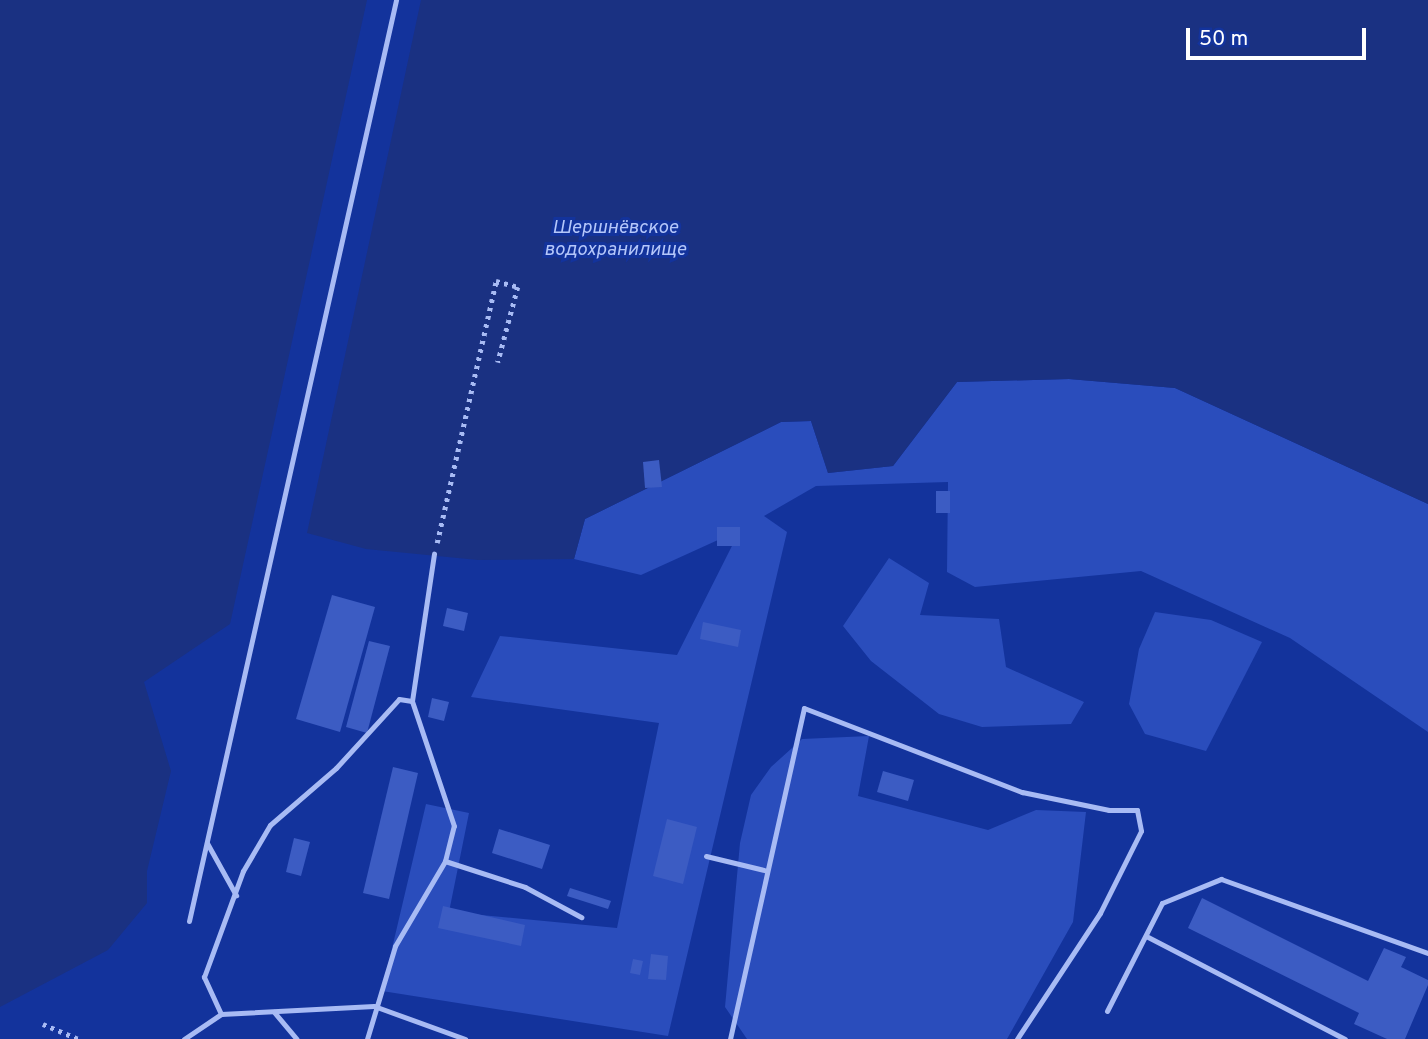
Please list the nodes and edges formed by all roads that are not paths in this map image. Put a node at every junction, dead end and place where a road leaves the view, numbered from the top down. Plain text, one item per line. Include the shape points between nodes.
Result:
1 (396, 0) edge
2 (434, 554) road end
3 (412, 701) junction
4 (207, 842) junction
5 (706, 856) dead end
6 (445, 862) junction
7 (764, 870) junction
8 (236, 895) junction
9 (581, 917) dead end
10 (189, 921) dead end
11 (1146, 936) junction
12 (1428, 953) edge
13 (374, 1006) junction
14 (274, 1011) junction
15 (1108, 1011) dead end
16 (221, 1014) junction
17 (184, 1039) edge
18 (297, 1039) edge
19 (368, 1039) edge
20 (465, 1039) edge
21 (730, 1039) edge
22 (1017, 1039) edge
23 (1345, 1039) edge

1 - 4 lane
2 - 3 lane
3 - 6 lane via 454,826
3 - 8 lane via 399,699 336,768 271,825 243,871
4 - 8 lane
4 - 10 lane
5 - 7 lane
6 - 9 lane via 525,887
6 - 13 lane via 394,946
7 - 21 lane
7 - 22 lane via 804,708 1022,792 1109,810 1137,810 1141,831 1100,913
8 - 16 lane via 204,978
11 - 12 lane via 1162,903 1221,879
11 - 15 lane
11 - 23 lane
13 - 14 lane
13 - 19 lane
13 - 20 lane
14 - 16 lane
14 - 18 lane
16 - 17 lane

